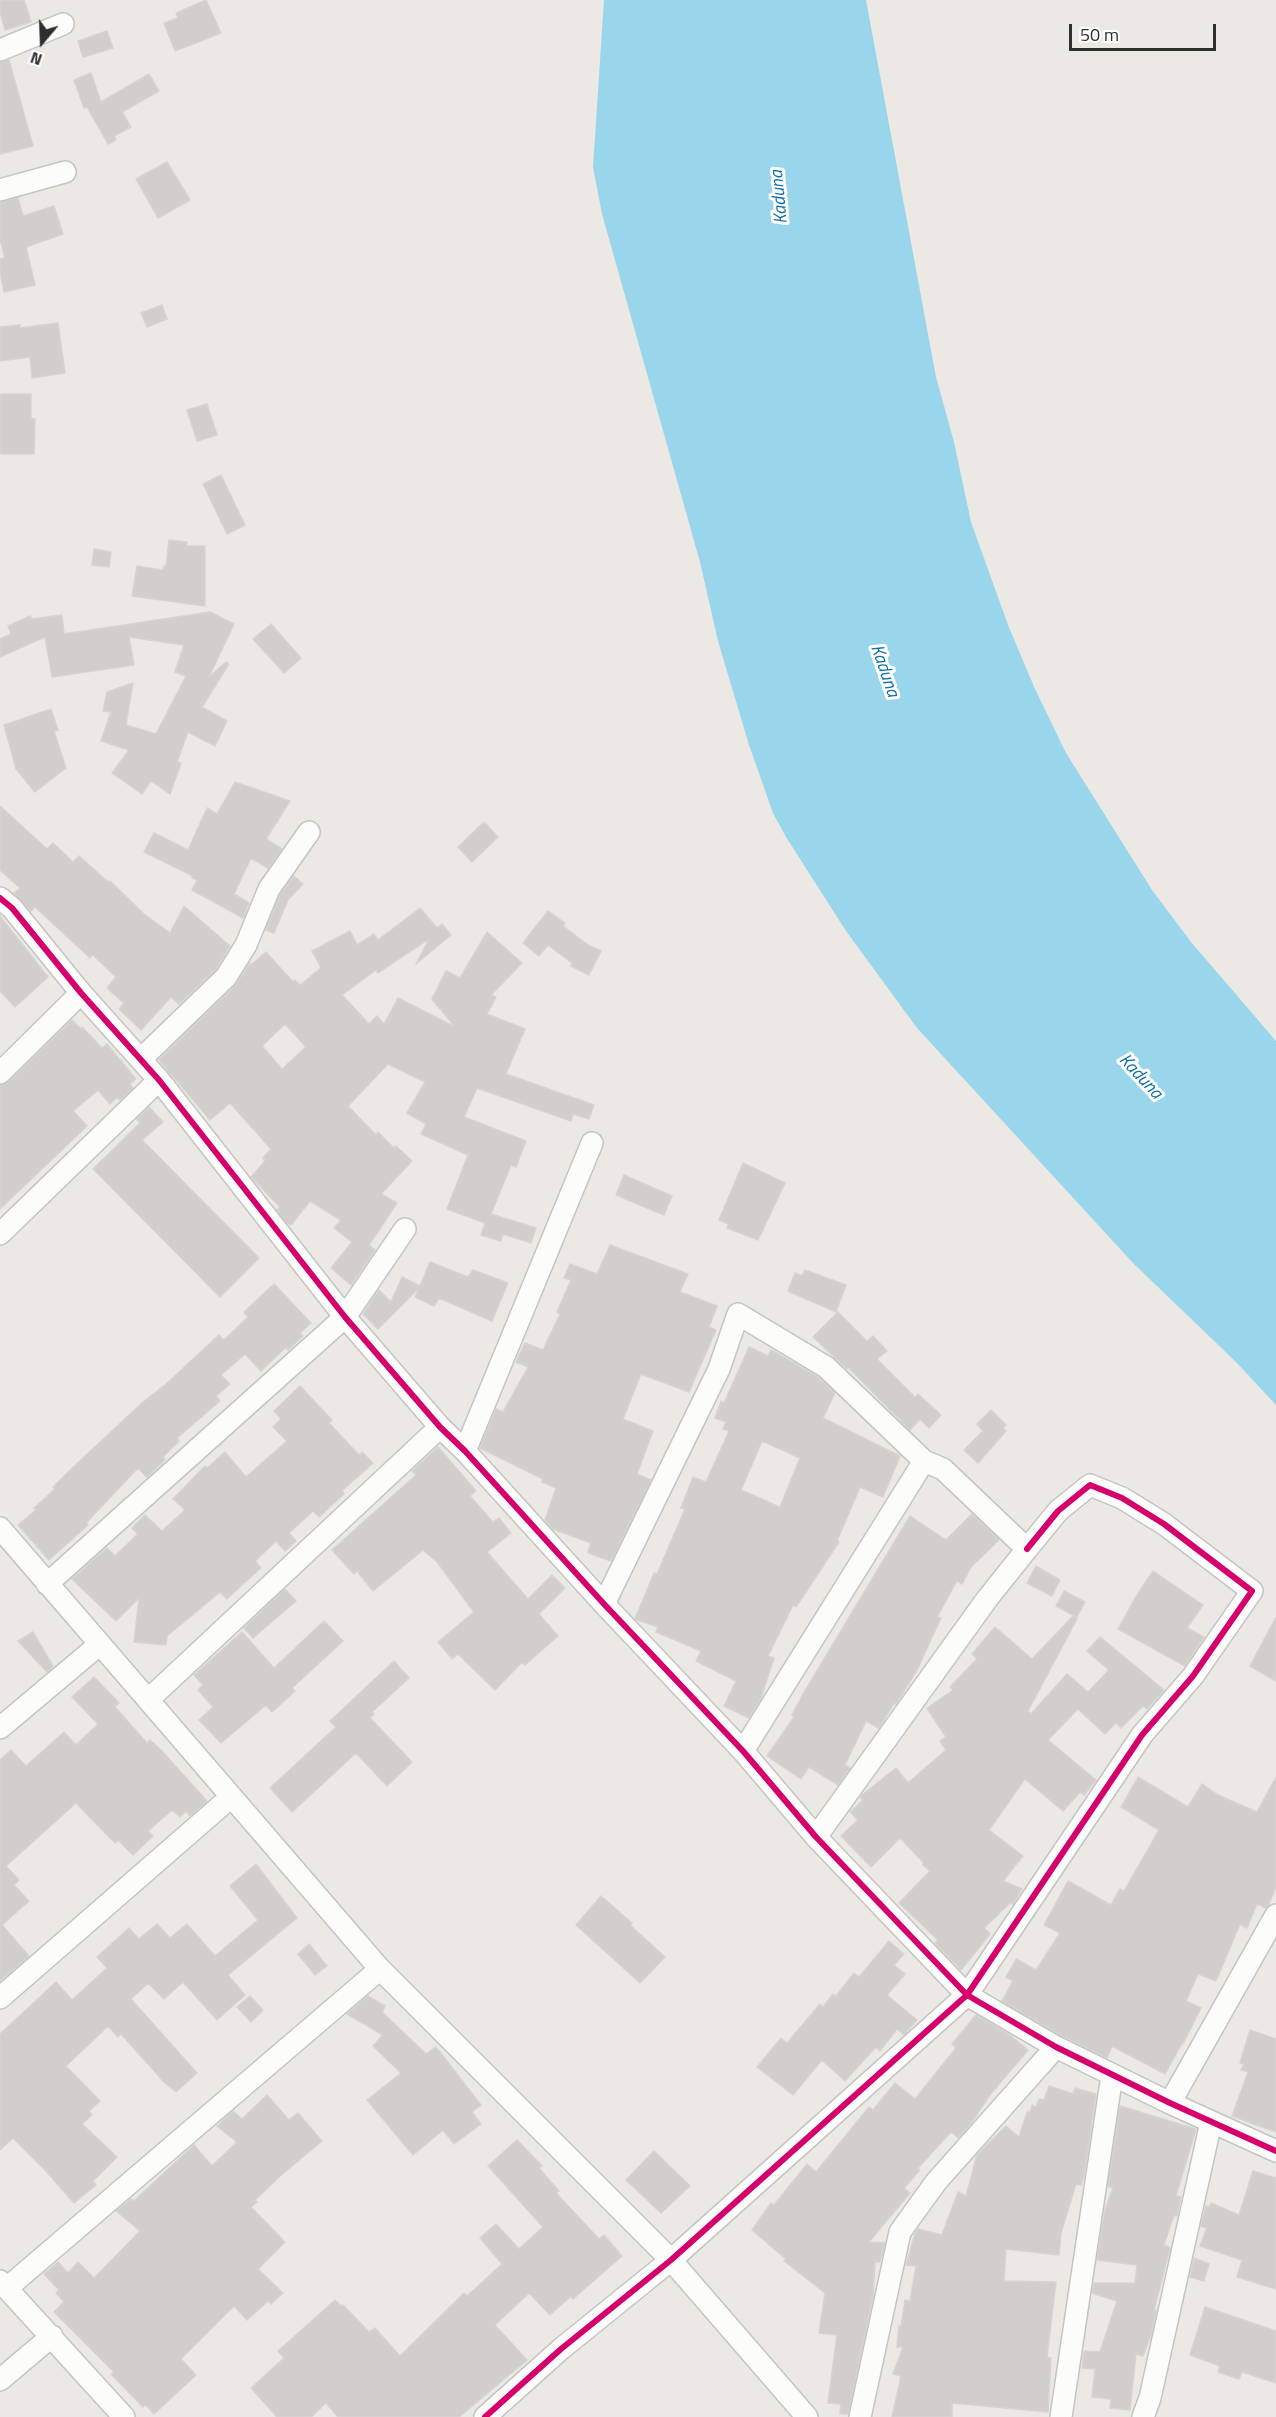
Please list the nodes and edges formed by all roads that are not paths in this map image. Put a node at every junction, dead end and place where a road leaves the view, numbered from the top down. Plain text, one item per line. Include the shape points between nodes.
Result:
1 (63, 24) dead end
2 (0, 50) edge
3 (65, 172) dead end
4 (0, 189) edge
5 (309, 832) dead end
6 (0, 898) edge
7 (81, 993) junction
8 (141, 1059) junction
9 (0, 1073) edge
10 (159, 1080) junction
11 (592, 1143) dead end
12 (405, 1229) dead end
13 (0, 1234) edge
14 (345, 1317) junction
15 (440, 1427) junction
16 (465, 1451) junction
17 (924, 1461) junction
18 (0, 1528) edge
19 (1027, 1549) junction
20 (47, 1584) junction
21 (604, 1604) junction
22 (100, 1644) junction
23 (148, 1700) junction
24 (0, 1728) edge
25 (743, 1751) junction
26 (231, 1797) junction
27 (816, 1837) junction
28 (1276, 1915) edge
29 (380, 1969) junction
30 (967, 1995) junction
31 (0, 1998) edge
32 (1056, 2047) junction
33 (1112, 2075) junction
34 (1170, 2103) junction
35 (1211, 2122) junction
36 (1276, 2151) edge
37 (671, 2260) junction
38 (3, 2284) edge
39 (52, 2336) junction
40 (0, 2380) edge
41 (124, 2417) edge
42 (485, 2417) edge
43 (807, 2417) edge
44 (860, 2417) edge
45 (1060, 2417) edge
46 (1143, 2417) edge

1 - 2 street
3 - 4 street
5 - 8 street via 269,889 246,945 226,977
6 - 7 street
7 - 8 street
7 - 9 street
8 - 10 street
10 - 13 street
10 - 14 street
11 - 16 street
12 - 14 street
14 - 15 street
14 - 20 street
15 - 16 street
15 - 23 street
16 - 21 street
17 - 19 street via 943,1468
17 - 21 street via 826,1367 738,1314 718,1369
17 - 25 street
18 - 20 street
19 - 27 street
19 - 30 street via 1058,1511 1090,1485 1122,1498 1164,1524 1252,1591 1193,1676 1142,1735
20 - 22 street
21 - 25 street
22 - 23 street
22 - 24 street
23 - 26 street
25 - 27 street
26 - 29 street
26 - 31 street
27 - 30 street
28 - 34 street
29 - 37 street
29 - 38 street
30 - 32 street
30 - 37 street
32 - 33 street
32 - 44 street via 936,2182 900,2232
33 - 34 street
33 - 45 street
34 - 35 street
35 - 36 street
35 - 46 street
37 - 42 street
37 - 43 street
38 - 39 street
39 - 40 street
39 - 41 street

